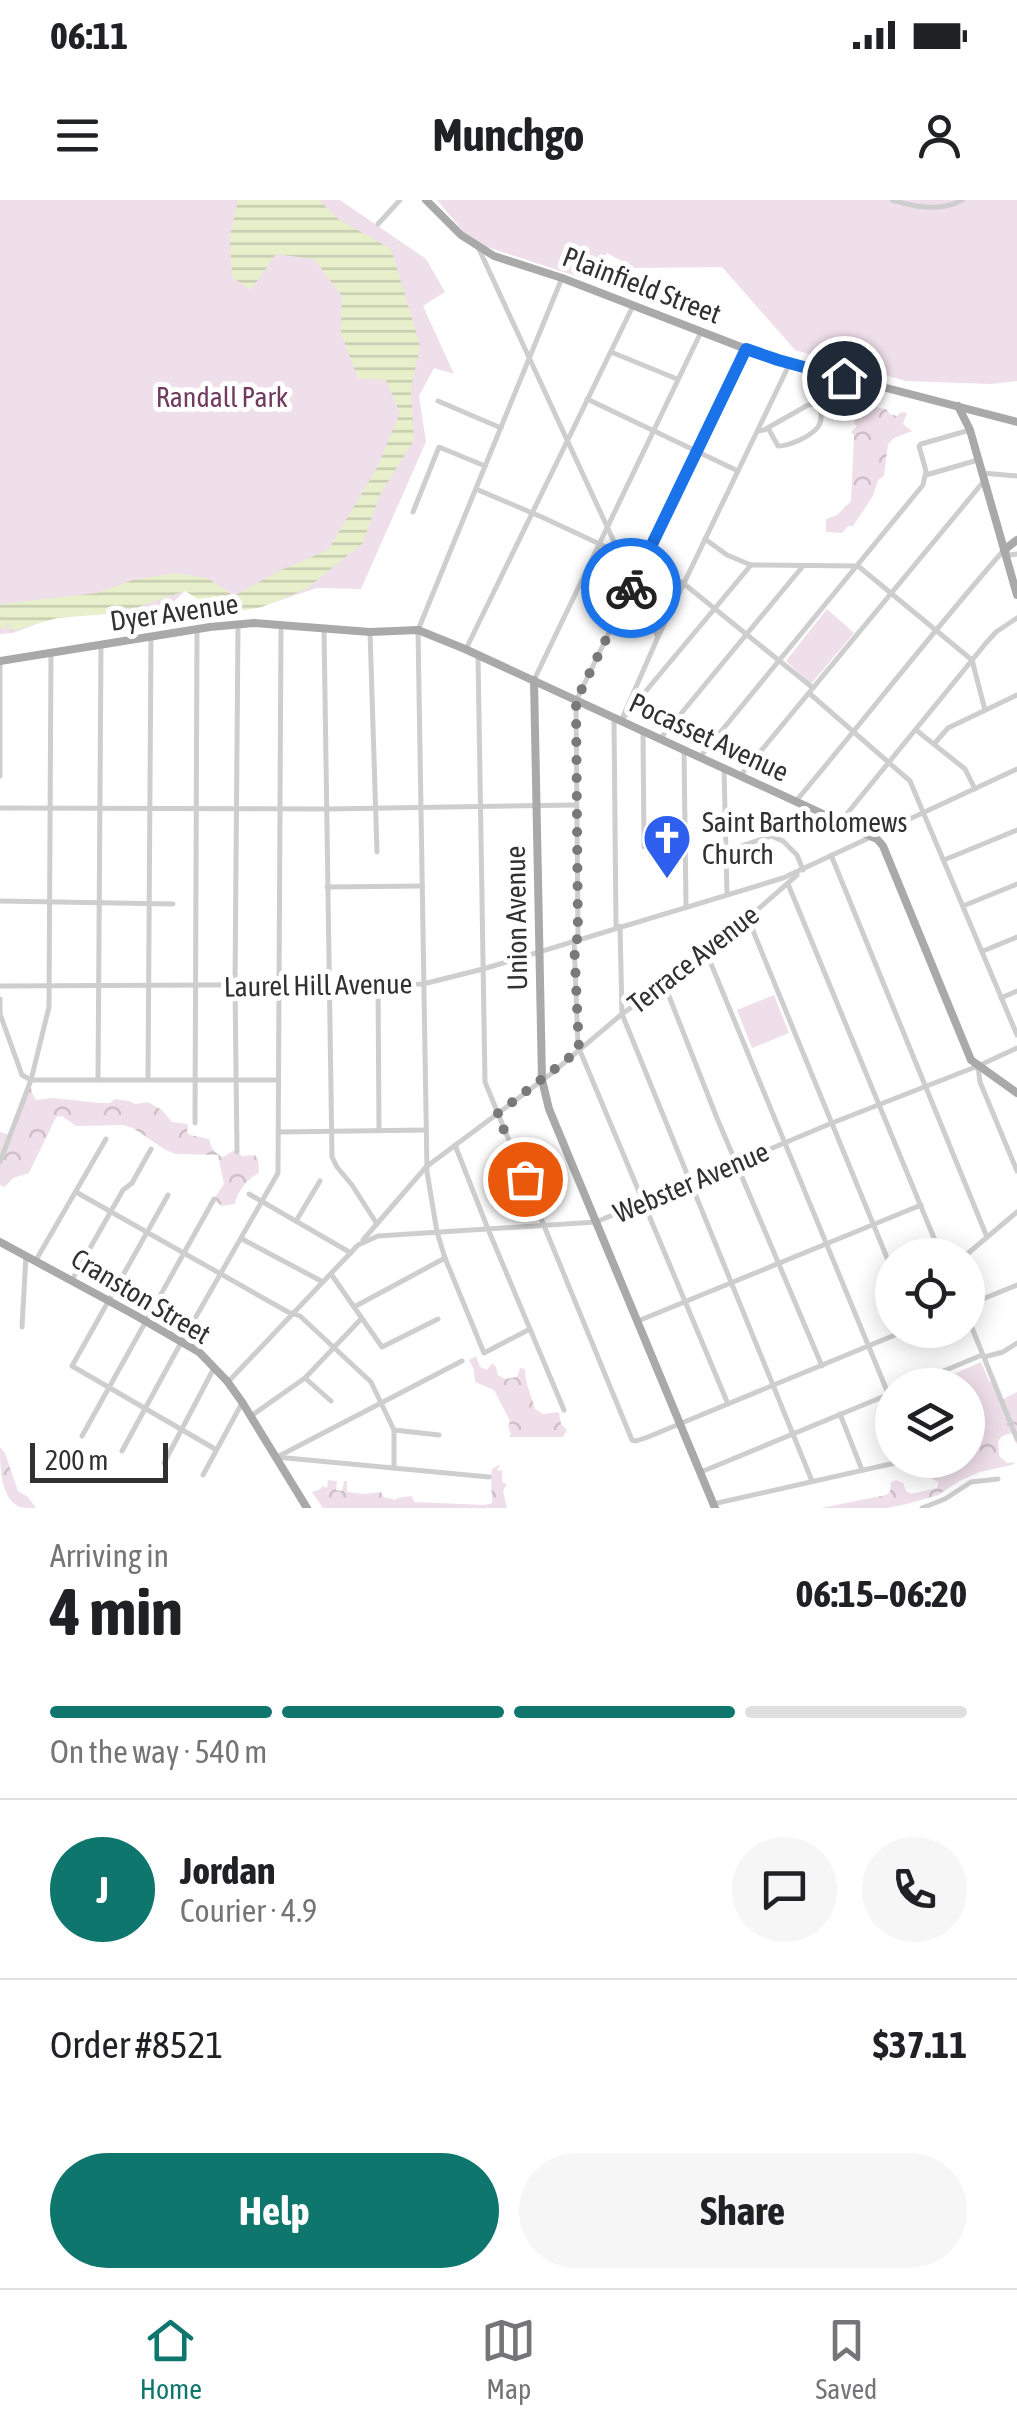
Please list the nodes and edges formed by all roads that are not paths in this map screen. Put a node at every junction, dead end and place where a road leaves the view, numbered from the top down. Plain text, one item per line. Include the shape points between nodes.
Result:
1 (400, 200) edge
2 (426, 200) edge
3 (892, 200) edge
4 (962, 200) edge
5 (378, 224) dead end
6 (477, 246) junction
7 (562, 278) junction
8 (633, 306) junction
9 (701, 332) junction
10 (746, 349) junction
11 (610, 352) junction
12 (528, 360) junction
13 (790, 363) junction
14 (678, 379) junction
15 (587, 399) junction
16 (438, 401) dead end
17 (958, 406) junction
18 (1017, 422) edge
19 (501, 428) junction
20 (768, 428) junction
21 (970, 430) junction
22 (653, 431) junction
23 (757, 431) junction
24 (566, 442) junction
25 (696, 452) junction
26 (978, 460) junction
27 (485, 466) junction
28 (738, 471) junction
29 (926, 475) junction
30 (1017, 476) edge
31 (983, 477) junction
32 (476, 489) junction
33 (413, 512) dead end
34 (532, 512) junction
35 (607, 529) junction
36 (704, 540) junction
37 (598, 544) junction
38 (1013, 548) edge
39 (619, 555) junction
40 (642, 565) junction
41 (751, 565) junction
42 (803, 566) junction
43 (858, 566) junction
44 (633, 584) junction
45 (683, 584) junction
46 (890, 592) junction
47 (1017, 595) edge
48 (715, 609) junction
49 (1017, 618) edge
50 (238, 624) junction
51 (281, 625) junction
52 (197, 629) junction
53 (324, 629) junction
54 (418, 630) junction
55 (934, 631) junction
56 (370, 632) junction
57 (747, 635) junction
58 (152, 637) junction
59 (658, 637) junction
60 (101, 645) junction
61 (471, 652) junction
62 (51, 654) junction
63 (972, 660) junction
64 (0, 661) edge
65 (780, 662) junction
66 (534, 680) junction
67 (811, 691) junction
68 (1017, 695) edge
69 (576, 701) junction
70 (985, 710) junction
71 (618, 720) junction
72 (916, 730) junction
73 (643, 731) junction
74 (854, 732) junction
75 (660, 739) junction
76 (934, 744) junction
77 (684, 750) junction
78 (700, 757) junction
79 (890, 764) junction
80 (724, 768) junction
81 (1017, 769) edge
82 (740, 775) junction
83 (0, 776) edge
84 (975, 789) junction
85 (796, 801) junction
86 (576, 805) junction
87 (536, 806) junction
88 (480, 807) junction
89 (0, 808) edge
90 (51, 808) junction
91 (421, 808) junction
92 (100, 809) junction
93 (150, 809) junction
94 (196, 809) junction
95 (236, 809) junction
96 (280, 809) junction
97 (327, 809) junction
98 (376, 809) junction
99 (925, 813) junction
100 (726, 817) junction
101 (842, 821) junction
102 (857, 828) junction
103 (1017, 830) edge
104 (772, 836) junction
105 (874, 836) junction
106 (858, 843) junction
107 (686, 847) junction
108 (727, 851) junction
109 (376, 852) dead end
110 (831, 855) junction
111 (944, 860) junction
112 (803, 870) junction
113 (788, 884) junction
114 (1017, 884) edge
115 (422, 886) junction
116 (327, 887) junction
117 (727, 894) junction
118 (0, 901) edge
119 (49, 902) junction
120 (99, 902) junction
121 (149, 904) junction
122 (174, 904) dead end
123 (686, 906) junction
124 (963, 906) junction
125 (748, 920) junction
126 (618, 927) junction
127 (1017, 937) edge
128 (576, 940) junction
129 (538, 952) junction
130 (982, 952) junction
131 (706, 954) junction
132 (483, 969) junction
133 (378, 984) junction
134 (424, 984) junction
135 (49, 985) junction
136 (278, 985) junction
137 (328, 985) junction
138 (0, 986) edge
139 (99, 986) junction
140 (149, 986) junction
141 (194, 986) junction
142 (236, 986) junction
143 (664, 986) junction
144 (1017, 992) edge
145 (1002, 998) junction
146 (0, 999) edge
147 (622, 1014) junction
148 (1017, 1035) edge
149 (1017, 1048) edge
150 (579, 1050) junction
151 (978, 1066) junction
152 (992, 1074) junction
153 (30, 1080) junction
154 (98, 1080) junction
155 (148, 1080) junction
156 (195, 1080) junction
157 (236, 1080) junction
158 (278, 1080) junction
159 (542, 1080) junction
160 (980, 1082) junction
161 (926, 1085) junction
162 (1017, 1093) edge
163 (878, 1104) junction
164 (497, 1114) junction
165 (196, 1122) dead end
166 (832, 1123) junction
167 (380, 1130) junction
168 (426, 1130) junction
169 (278, 1132) junction
170 (331, 1132) junction
171 (106, 1139) dead end
172 (785, 1143) junction
173 (455, 1145) junction
174 (151, 1149) dead end
175 (237, 1152) dead end
176 (0, 1162) edge
177 (737, 1162) junction
178 (426, 1168) junction
179 (1017, 1170) edge
180 (320, 1181) dead end
181 (690, 1182) junction
182 (76, 1192) junction
183 (250, 1194) dead end
184 (168, 1195) dead end
185 (214, 1199) dead end
186 (262, 1202) junction
187 (642, 1202) junction
188 (920, 1205) junction
189 (111, 1212) junction
190 (1017, 1212) edge
191 (296, 1221) junction
192 (596, 1222) junction
193 (377, 1224) junction
194 (874, 1224) junction
195 (544, 1226) junction
196 (488, 1229) junction
197 (146, 1232) junction
198 (437, 1232) junction
199 (987, 1237) joint
200 (879, 1238) edge
201 (934, 1238) edge
202 (241, 1239) junction
203 (0, 1242) edge
204 (826, 1243) junction
205 (358, 1245) junction
206 (183, 1252) junction
207 (351, 1253) junction
208 (26, 1254) junction
209 (445, 1258) junction
210 (36, 1260) junction
211 (779, 1263) junction
212 (221, 1273) junction
213 (331, 1274) junction
214 (72, 1280) junction
215 (323, 1282) junction
216 (732, 1282) junction
217 (1017, 1285) edge
218 (985, 1298) edge
219 (109, 1300) junction
220 (685, 1302) junction
221 (354, 1307) junction
222 (294, 1314) junction
223 (438, 1318) dead end
224 (362, 1319) junction
225 (146, 1320) junction
226 (638, 1321) junction
227 (22, 1326) dead end
228 (530, 1328) junction
229 (182, 1341) junction
230 (875, 1343) edge
231 (1017, 1343) edge
232 (869, 1346) junction
233 (334, 1348) junction
234 (979, 1348) edge
235 (982, 1356) junction
236 (462, 1361) dead end
237 (822, 1366) junction
238 (214, 1368) junction
239 (879, 1368) edge
240 (952, 1368) edge
241 (304, 1378) junction
242 (228, 1382) junction
243 (775, 1385) junction
244 (108, 1387) junction
245 (875, 1400) edge
246 (332, 1401) dead end
247 (242, 1402) junction
248 (382, 1402) junction
249 (728, 1404) junction
250 (145, 1408) junction
251 (564, 1410) dead end
252 (840, 1414) junction
253 (251, 1416) junction
254 (681, 1424) junction
255 (182, 1429) junction
256 (394, 1430) junction
257 (793, 1433) junction
258 (439, 1435) dead end
259 (82, 1436) dead end
260 (1017, 1439) edge
261 (216, 1449) junction
262 (122, 1451) dead end
263 (276, 1457) junction
264 (164, 1463) dead end
265 (875, 1467) edge
266 (394, 1468) junction
267 (862, 1470) junction
268 (700, 1472) junction
269 (203, 1475) dead end
270 (489, 1477) dead end
271 (998, 1479) dead end
272 (812, 1481) junction
273 (714, 1506) edge
274 (307, 1508) edge
275 (922, 1508) edge

1 - 5 street
2 - 6 main road, Plainfield Street
3 - 4 street via 939,207
6 - 7 main road, Plainfield Street
6 - 12 street
7 - 8 main road, Plainfield Street
7 - 12 street
8 - 9 main road, Plainfield Street
8 - 11 street
9 - 10 main road, Plainfield Street
9 - 14 street, Union Avenue
10 - 13 main road, Plainfield Street
10 - 25 street
11 - 14 street
11 - 15 street
12 - 19 street
12 - 24 street
13 - 17 main road, Plainfield Street
13 - 23 street
14 - 22 street, Union Avenue
15 - 22 street
15 - 24 street
16 - 19 street
17 - 18 main road, Plainfield Street
17 - 21 main road
19 - 27 street
20 - 20 street via 813,404 821,410 816,429 786,447 778,446
20 - 23 street
21 - 26 main road
21 - 29 street via 919,446
22 - 25 street
22 - 35 street, Union Avenue
23 - 28 street
24 - 34 street
24 - 35 street
25 - 28 street
25 - 40 street
26 - 29 street
26 - 31 main road
27 - 32 street
27 - 33 street via 441,447
28 - 36 street
29 - 43 street
30 - 31 street
31 - 38 main road
31 - 46 street
32 - 34 street
32 - 54 street
34 - 37 street
34 - 61 street
35 - 37 street, Union Avenue
35 - 39 street
36 - 41 street
36 - 45 street
37 - 39 street
37 - 66 street, Union Avenue
38 - 47 main road
38 - 55 street
39 - 40 street
39 - 44 street
40 - 44 street
40 - 45 street
41 - 42 street
41 - 48 street
42 - 43 street
42 - 57 street
43 - 46 street
43 - 65 street
44 - 59 street
44 - 69 street
45 - 48 street
45 - 59 street
46 - 55 street
46 - 67 street
48 - 57 street
48 - 71 street
49 - 63 street
50 - 51 main road, Dyer Avenue
50 - 52 main road, Dyer Avenue
50 - 95 street
51 - 53 main road, Dyer Avenue
51 - 96 street
52 - 58 main road, Dyer Avenue
52 - 94 street
53 - 56 main road, Dyer Avenue
53 - 97 street
54 - 56 main road, Dyer Avenue
54 - 61 main road, Dyer Avenue
54 - 91 street
55 - 63 street
55 - 74 street
56 - 98 street
57 - 65 street
57 - 75 street
58 - 60 main road, Dyer Avenue
58 - 93 street
59 - 71 street
60 - 62 main road, Dyer Avenue
60 - 92 street
61 - 66 main road, Pocasset Avenue
61 - 88 street
62 - 64 main road, Dyer Avenue
62 - 90 street
63 - 70 street
63 - 72 street
64 - 83 street
65 - 67 street
65 - 78 street
66 - 69 main road, Pocasset Avenue
66 - 87 main road, Union Avenue
67 - 74 street
67 - 82 street
68 - 70 street
69 - 71 main road, Pocasset Avenue
69 - 86 street
70 - 76 street via 948,728
71 - 73 main road, Pocasset Avenue
71 - 126 street
72 - 76 street
72 - 79 street
73 - 75 main road, Pocasset Avenue
73 - 107 street via 644,848
74 - 79 street
74 - 85 street
75 - 77 main road, Pocasset Avenue
76 - 84 street via 965,769
77 - 78 main road, Pocasset Avenue
77 - 107 street
78 - 80 main road, Pocasset Avenue
79 - 99 street via 910,780
79 - 101 street
80 - 82 main road, Pocasset Avenue
80 - 100 street
81 - 84 street, Laurel Hill Avenue
82 - 85 main road, Pocasset Avenue
84 - 99 street, Laurel Hill Avenue
85 - 101 main road, Pocasset Avenue
86 - 87 street
86 - 128 street
87 - 88 street
87 - 129 main road, Union Avenue
88 - 91 street
88 - 132 street
89 - 90 street
90 - 92 street
90 - 119 street
91 - 98 street
91 - 115 street
92 - 93 street
92 - 120 street
93 - 94 street
93 - 121 street
94 - 95 street
94 - 141 street
95 - 96 street
95 - 142 street
96 - 97 street
96 - 136 street
97 - 98 street
97 - 116 street
98 - 109 street
99 - 105 street, Laurel Hill Avenue
99 - 111 street
100 - 104 street
100 - 108 street
101 - 102 main road, Pocasset Avenue
102 - 105 main road, Pocasset Avenue
102 - 106 street
103 - 111 street
104 - 108 street
104 - 112 street via 788,844
105 - 106 street, Laurel Hill Avenue
105 - 151 main road
106 - 110 street, Laurel Hill Avenue
107 - 123 street
108 - 117 street
110 - 112 street, Laurel Hill Avenue
110 - 161 street
111 - 124 street
112 - 113 street, Terrace Avenue
112 - 117 street, Laurel Hill Avenue
113 - 125 street, Terrace Avenue
113 - 163 street
114 - 124 street
115 - 116 street
115 - 134 street
116 - 137 street
117 - 123 street, Laurel Hill Avenue
118 - 119 street
119 - 120 street
119 - 135 street
120 - 121 street
120 - 139 street
121 - 122 street
121 - 140 street
123 - 126 street, Laurel Hill Avenue
124 - 130 street
125 - 131 street, Terrace Avenue
125 - 166 street
126 - 128 street, Laurel Hill Avenue
126 - 147 street
127 - 130 street
128 - 129 street, Laurel Hill Avenue
128 - 150 street
129 - 132 street, Laurel Hill Avenue
129 - 159 main road, Union Avenue
130 - 145 street
131 - 143 street, Terrace Avenue
131 - 172 street
132 - 134 street, Laurel Hill Avenue
132 - 164 street via 485,1082
133 - 134 street, Laurel Hill Avenue
133 - 137 street, Laurel Hill Avenue
133 - 167 street
134 - 168 street
135 - 138 street, Laurel Hill Avenue
135 - 139 street, Laurel Hill Avenue
135 - 153 street
136 - 137 street, Laurel Hill Avenue
136 - 142 street, Laurel Hill Avenue
136 - 158 street
137 - 170 street
139 - 140 street, Laurel Hill Avenue
139 - 154 street
140 - 141 street, Laurel Hill Avenue
140 - 155 street
141 - 142 street, Laurel Hill Avenue
141 - 156 street
142 - 157 street
143 - 147 street, Terrace Avenue
143 - 177 street
144 - 145 street
145 - 148 street
146 - 153 street via 22,1076
147 - 150 street, Terrace Avenue
147 - 181 street
149 - 151 street, Webster Avenue
150 - 159 street, Terrace Avenue
150 - 187 street
151 - 152 main road
151 - 160 street
151 - 161 street, Webster Avenue
152 - 160 street
152 - 162 main road
153 - 154 street
153 - 176 street
154 - 155 street
155 - 156 street
156 - 157 street
156 - 165 street
157 - 158 street
157 - 175 street
158 - 169 street
159 - 164 street, Terrace Avenue
159 - 192 main road, Union Avenue
160 - 179 street
161 - 163 street, Webster Avenue
161 - 199 street
163 - 166 street, Webster Avenue
163 - 188 street
164 - 173 street, Terrace Avenue
164 - 195 street
166 - 172 street, Webster Avenue
166 - 194 street
167 - 168 street
167 - 170 street
168 - 178 street
169 - 170 street
169 - 186 street via 278,1173
170 - 193 street via 337,1167
171 - 182 street
172 - 177 street, Webster Avenue
172 - 204 street
173 - 178 street, Terrace Avenue
173 - 196 street
174 - 189 street
177 - 181 street, Webster Avenue
177 - 211 street
178 - 193 street, Terrace Avenue
178 - 198 street
180 - 191 street
181 - 187 street, Webster Avenue
181 - 216 street
182 - 189 street
182 - 210 street
183 - 186 street
184 - 197 street
185 - 206 street
186 - 191 street
186 - 202 street
187 - 192 street, Webster Avenue
187 - 220 street
188 - 194 street
188 - 201 street
189 - 197 street
189 - 214 street
190 - 199 street
191 - 207 street
192 - 195 street, Webster Avenue
192 - 226 main road, Union Avenue
193 - 205 street, Terrace Avenue
194 - 200 street
194 - 204 street
195 - 196 street, Webster Avenue
195 - 254 street via 634,1441
196 - 198 street, Webster Avenue
196 - 228 street
197 - 206 street
197 - 219 street
198 - 205 street, Webster Avenue via 378,1236
198 - 209 street
202 - 212 street
202 - 215 street
203 - 208 main road, Cranston Street
204 - 211 street
204 - 232 street
205 - 207 street
206 - 212 street
206 - 225 street
207 - 213 street
208 - 210 main road, Cranston Street
208 - 227 street
209 - 221 street
209 - 228 street via 484,1352
210 - 214 main road, Cranston Street
211 - 216 street
211 - 237 street
212 - 222 street
212 - 229 street
213 - 215 street
213 - 221 street
214 - 219 main road, Cranston Street
215 - 222 street
216 - 220 street
216 - 243 street
217 - 218 street
219 - 225 main road, Cranston Street
219 - 244 street via 72,1366
220 - 226 street
220 - 249 street
221 - 224 street
222 - 233 street
222 - 242 street
223 - 224 street via 384,1346
224 - 233 street
225 - 229 main road, Cranston Street
225 - 244 street
226 - 254 main road, Union Avenue
228 - 251 street
229 - 238 main road, Cranston Street
229 - 250 street
230 - 232 street
231 - 235 street
232 - 237 street
232 - 239 street
233 - 241 street
233 - 248 street via 371,1382
234 - 235 street
235 - 240 street
235 - 260 street
236 - 248 street
237 - 243 street
238 - 242 main road, Cranston Street
238 - 255 street
241 - 246 street
241 - 253 street
242 - 247 main road, Cranston Street
243 - 249 street
243 - 257 street
244 - 250 street
244 - 259 street
245 - 252 street
247 - 253 main road, Cranston Street
247 - 261 street
248 - 256 street
248 - 263 street
249 - 254 street
250 - 255 street
250 - 262 street
252 - 257 street
252 - 267 street
253 - 263 main road, Cranston Street
254 - 268 main road, Union Avenue
255 - 261 street
255 - 264 street
256 - 258 street
256 - 266 street
257 - 268 street
257 - 272 street
261 - 269 street
263 - 266 street
263 - 274 main road, Cranston Street
265 - 267 street
266 - 270 street
267 - 272 street
268 - 273 main road, Union Avenue
271 - 275 street via 971,1482
272 - 273 street

